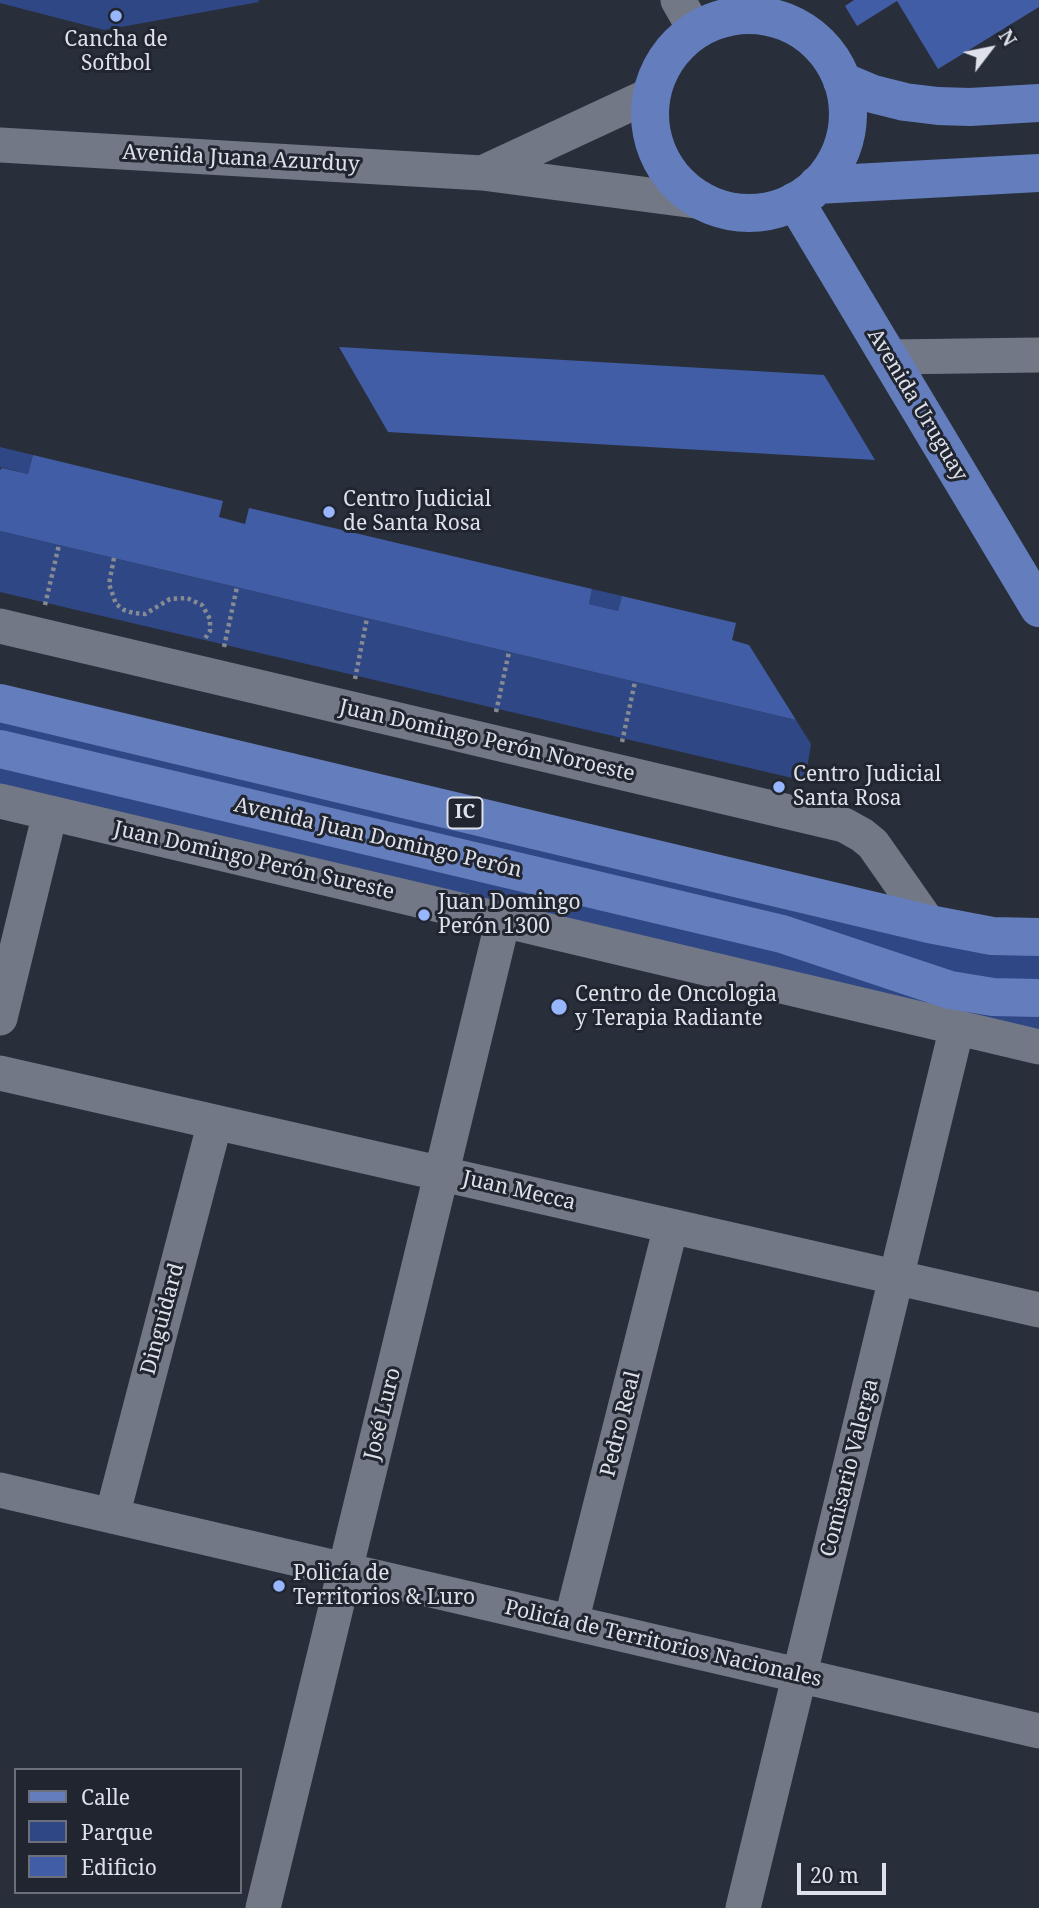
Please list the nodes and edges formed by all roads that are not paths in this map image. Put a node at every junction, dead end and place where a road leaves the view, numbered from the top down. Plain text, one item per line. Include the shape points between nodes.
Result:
1 (686, 15) edge
2 (842, 81) junction
3 (652, 94) junction
4 (1039, 103) edge
5 (0, 145) edge
6 (482, 173) junction
7 (1039, 173) edge
8 (806, 193) junction
9 (704, 202) junction
10 (1039, 355) edge
11 (889, 357) junction
12 (1039, 608) edge
13 (0, 626) edge
14 (0, 703) edge
15 (0, 749) edge
16 (0, 801) edge
17 (50, 813) junction
18 (503, 920) junction
19 (929, 924) junction
20 (1039, 937) edge
21 (1039, 998) edge
22 (0, 1018) edge
23 (957, 1027) junction
24 (1039, 1047) edge
25 (0, 1073) edge
26 (215, 1122) junction
27 (441, 1174) junction
28 (671, 1226) junction
29 (896, 1277) junction
30 (1039, 1310) edge
31 (0, 1490) edge
32 (111, 1516) junction
33 (345, 1570) junction
34 (571, 1622) junction
35 (799, 1675) junction
36 (1039, 1731) edge
37 (263, 1908) edge
38 (743, 1908) edge

1 - 2 main road, Avenida Juana Azurduy via 710,22 757,15 789,23 827,53
1 - 3 main road, Avenida Juana Azurduy
2 - 4 main road via 873,94 938,106
2 - 8 main road, Avenida Juana Azurduy via 846,130 828,174
3 - 6 street, Avenida Juana Azurduy
3 - 9 main road, Avenida Juana Azurduy via 651,126 660,156 678,182
5 - 6 street, Avenida Juana Azurduy
6 - 9 street, Avenida Juana Azurduy
7 - 8 main road, Avenida Juana Azurduy
8 - 9 main road, Avenida Juana Azurduy via 781,208 750,212
8 - 11 main road, Avenida Uruguay
10 - 11 street
11 - 12 main road, Avenida Uruguay
13 - 19 street, Juan Domingo Perón Noroeste via 844,825 873,844
14 - 19 main road, Avenida Juan Domingo Perón / IC
15 - 21 main road, Avenida Juan Domingo Perón / IC via 782,933 950,990
16 - 17 street, Juan Domingo Perón Sureste
17 - 18 street, Juan Domingo Perón Sureste
17 - 22 street
18 - 23 street, Juan Domingo Perón Sureste
18 - 27 street, José Luro
19 - 20 main road, Avenida Juan Domingo Perón / IC via 992,936
23 - 24 street, Juan Domingo Perón Sureste
23 - 29 street, Comisario Valerga
25 - 26 street, Juan Mecca
26 - 27 street, Juan Mecca
26 - 32 street, Dinguidard
27 - 28 street, Juan Mecca
27 - 33 street, José Luro
28 - 29 street, Juan Mecca
28 - 34 street, Pedro Real
29 - 30 street, Juan Mecca
29 - 35 street, Comisario Valerga
31 - 32 street, Policía de Territorios Nacionales
32 - 33 street, Policía de Territorios Nacionales
33 - 34 street, Policía de Territorios Nacionales
33 - 37 street, José Luro
34 - 35 street, Policía de Territorios Nacionales
35 - 36 street, Policía de Territorios Nacionales
35 - 38 street, Comisario Valerga

